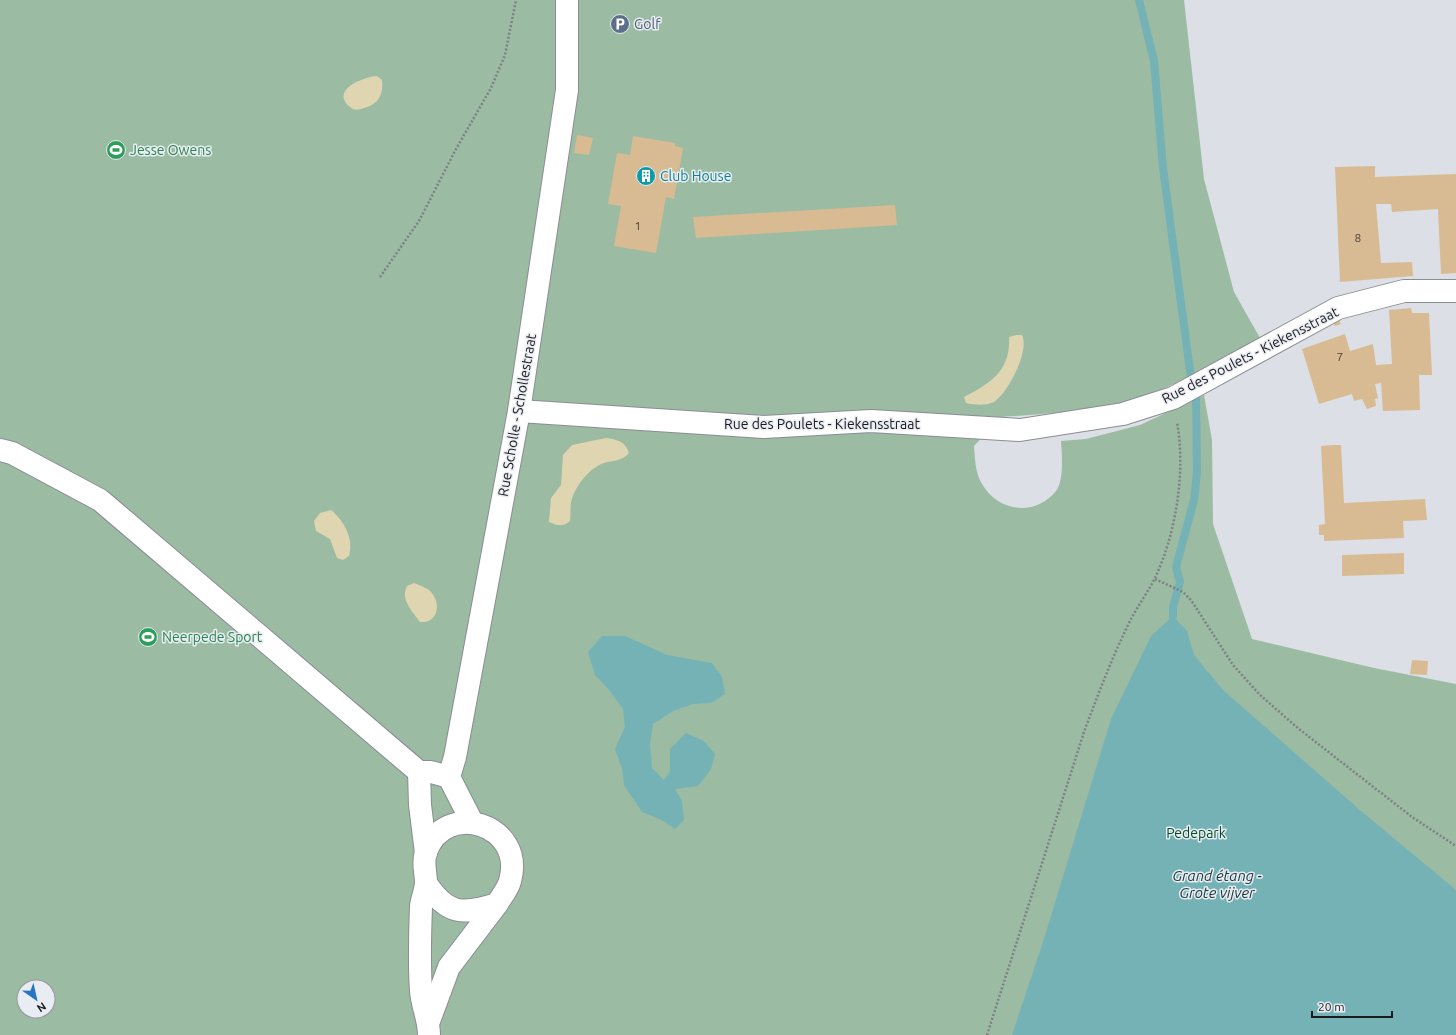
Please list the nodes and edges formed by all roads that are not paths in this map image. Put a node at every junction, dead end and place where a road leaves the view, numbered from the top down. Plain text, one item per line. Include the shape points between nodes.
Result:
1 (567, 0) edge
2 (1456, 291) edge
3 (519, 411) junction
4 (0, 450) edge
5 (419, 772) junction
6 (448, 777) junction
7 (472, 822) junction
8 (426, 853) junction
9 (426, 883) junction
10 (497, 904) junction
11 (429, 1028) edge

1 - 3 street, Rue Scholle - Schollestraat via 567,90
2 - 3 street, Rue des Poulets - Kiekensstraat via 1404,291 1338,308 1173,398 1123,414 1020,430 871,422 764,427
3 - 6 street, Rue Scholle - Schollestraat via 455,757
4 - 5 street via 12,453 100,500
5 - 6 street
5 - 8 street
6 - 7 street
7 - 8 street via 457,824 443,830 432,840
7 - 10 street via 487,827 501,836 510,850 513,866 510,882
8 - 9 street via 423,868
9 - 10 street via 436,898 451,909 469,912
9 - 11 street via 421,904 421,992
10 - 11 street via 449,966

